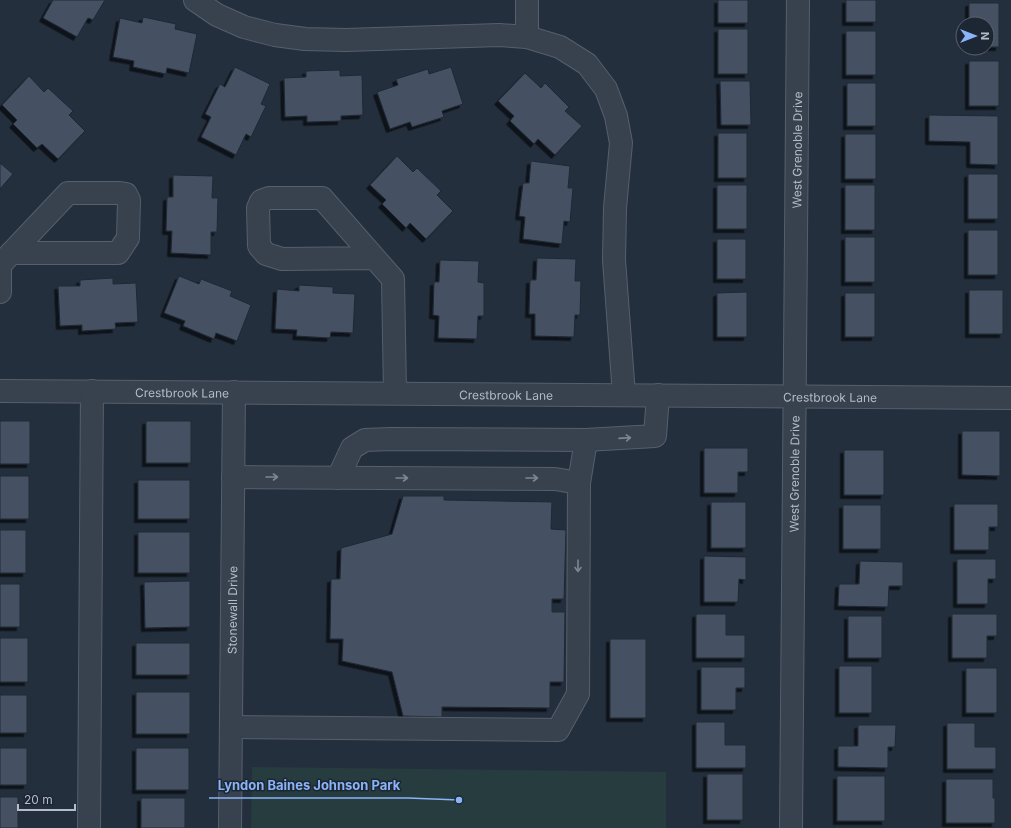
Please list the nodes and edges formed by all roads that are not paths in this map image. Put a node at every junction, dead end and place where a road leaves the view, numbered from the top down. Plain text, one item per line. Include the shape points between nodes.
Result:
1 (195, 0) edge
2 (527, 0) edge
3 (798, 0) edge
4 (527, 37) junction
5 (11, 253) junction
6 (374, 258) junction
7 (0, 292) edge
8 (0, 391) edge
9 (92, 392) junction
10 (234, 392) junction
11 (395, 393) junction
12 (624, 395) junction
13 (658, 396) junction
14 (795, 396) junction
15 (1011, 398) edge
16 (586, 440) junction
17 (233, 477) junction
18 (338, 478) junction
19 (579, 483) junction
20 (231, 727) junction
21 (89, 828) edge
22 (230, 828) edge
23 (791, 828) edge

1 - 4 street via 216,15 244,27 275,35 346,40 499,35
2 - 4 street
3 - 14 street, West Grenoble Drive
4 - 12 street via 560,47 587,64 606,89 616,116 621,143 615,208 614,260
5 - 5 street via 68,193 120,193 126,194 129,200 128,238 118,253
5 - 7 street via 0,264
6 - 6 street via 322,198 269,198 261,201 258,208 259,246 266,254 282,260
6 - 11 street via 393,279
8 - 9 street, Crestbrook Lane
9 - 10 street, Crestbrook Lane
9 - 21 street
10 - 11 street, Crestbrook Lane
10 - 17 street, Stonewall Drive
11 - 12 street, Crestbrook Lane
12 - 13 street, Crestbrook Lane
13 - 14 street, Crestbrook Lane
16 -> 13 street via 655,436
14 - 15 street, Crestbrook Lane
14 - 23 street, West Grenoble Drive
16 - 18 street via 365,440 352,448
16 - 19 street
17 -> 18 street
17 - 20 street, Stonewall Drive
18 -> 19 street via 555,479
19 -> 20 street via 578,694 558,730
20 - 22 street, Stonewall Drive

